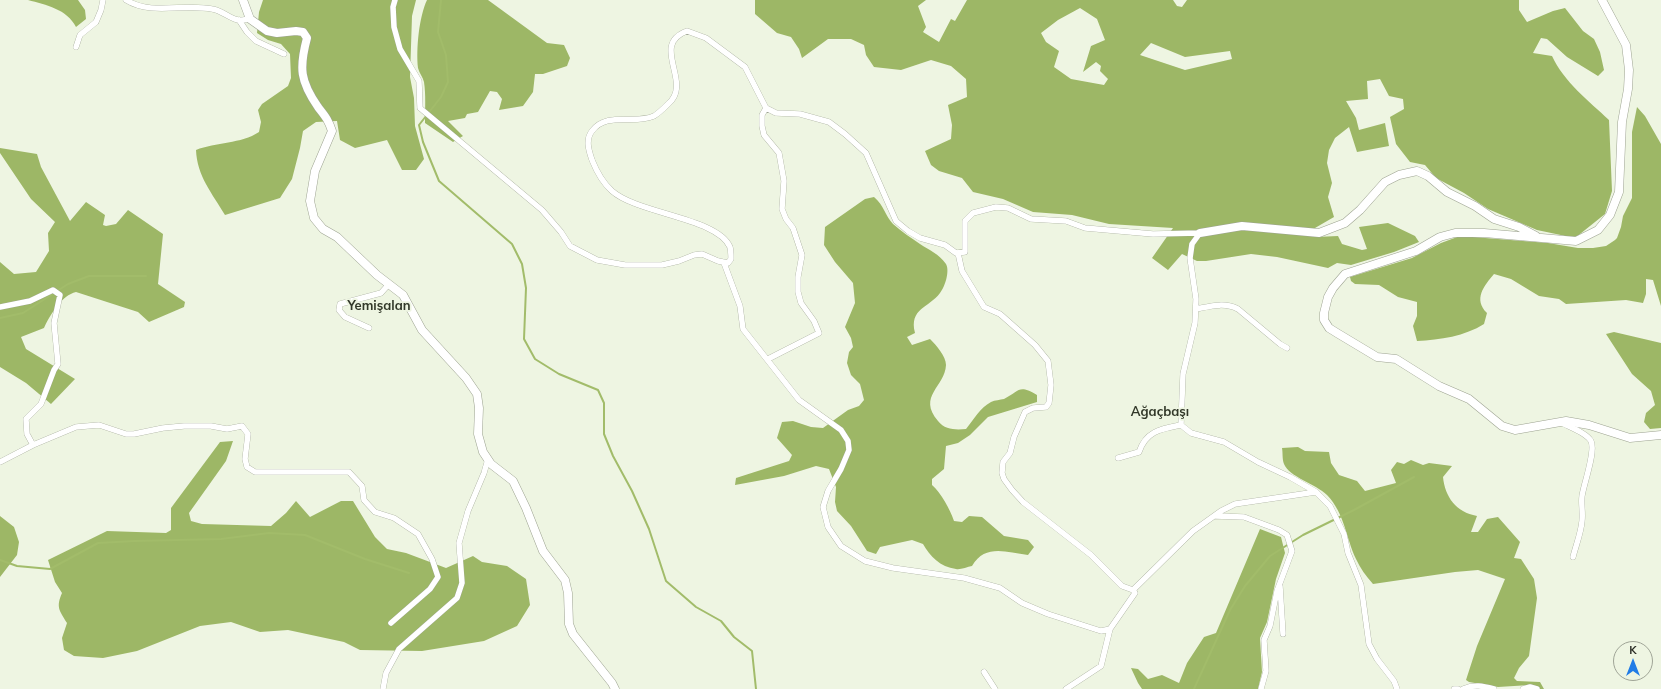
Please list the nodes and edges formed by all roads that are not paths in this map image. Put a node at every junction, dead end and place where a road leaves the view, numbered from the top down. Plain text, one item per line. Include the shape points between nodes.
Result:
1 (103, 0) edge
2 (126, 0) edge
3 (243, 0) edge
4 (395, 0) edge
5 (1602, 0) edge
6 (250, 19) junction
7 (239, 20) junction
8 (76, 47) dead end
9 (284, 54) dead end
10 (766, 108) junction
11 (1200, 233) junction
12 (1540, 238) junction
13 (958, 253) junction
14 (724, 262) junction
15 (389, 284) junction
16 (0, 307) edge
17 (1196, 309) junction
18 (369, 328) dead end
19 (1287, 348) dead end
20 (768, 359) junction
21 (1560, 422) junction
22 (1181, 425) junction
23 (1661, 435) edge
24 (33, 445) junction
25 (1118, 458) dead end
26 (488, 460) junction
27 (0, 462) edge
28 (1316, 492) junction
29 (1215, 516) junction
30 (1573, 557) dead end
31 (1280, 582) junction
32 (1133, 590) junction
33 (391, 623) dead end
34 (1110, 629) junction
35 (1283, 634) dead end
36 (984, 672) dead end
37 (383, 689) edge
38 (615, 689) edge
39 (995, 689) edge
40 (1066, 689) edge
41 (1261, 689) edge
42 (1397, 689) edge
43 (1454, 689) edge
44 (1458, 689) edge
45 (1463, 689) edge
46 (1494, 689) edge
47 (1523, 689) edge
48 (1537, 689) edge

1 - 8 street via 96,22 80,35
2 - 7 street via 153,9 214,9
3 - 6 street
4 - 14 street via 394,27 400,49 419,81 420,108 542,210 570,246 597,260 625,265 662,265 702,254
5 - 12 street via 1626,46 1629,70 1622,122 1619,192 1610,215 1598,230 1576,241
6 - 7 street
6 - 15 street via 267,31 303,32 307,38 301,68 303,80 310,95 328,119 332,131 315,171 310,201 314,218 323,229 337,237
7 - 9 street via 256,41
10 - 13 street via 776,113 800,114 829,122 845,134 866,153 896,221 914,235 944,245
10 - 14 street via 745,67 706,38 687,31 679,34 672,42 672,60 678,81 672,101 655,116 606,121 591,132 588,151 596,169 612,191 637,205 708,228 730,247 731,259 728,263
10 - 20 street via 762,115 764,135 779,153 784,181 782,208 793,228 802,255 798,292 801,303 819,333
11 - 12 street via 1242,226 1319,232 1345,223 1385,182 1399,175 1417,171 1494,219 1519,227
11 - 13 street via 1153,234 1085,228 1066,221 1031,218 1008,208 996,207 973,213 965,221 965,252
11 - 17 street via 1192,244 1190,258
12 - 21 street via 1484,233 1455,233 1440,237 1416,251 1345,274 1328,297 1324,320 1329,328 1376,356 1396,359 1439,386 1469,399 1502,426 1516,430
13 - 32 street via 962,271 984,307 1000,314 1035,345 1048,362 1051,385 1049,403 1046,407 1025,412 1010,453 1003,462 1004,479 1023,502 1081,547 1122,586
14 - 20 street via 740,306 743,329
15 - 18 street via 381,293 340,304 339,310 345,317
15 - 26 street via 403,295 422,330 466,378 477,394 478,434
16 - 24 street via 30,300 53,290 60,295 54,323 58,364 42,404 26,419 27,434
17 - 19 street via 1219,304 1230,305
17 - 22 street via 1183,374
20 - 34 street via 800,400 840,430 848,441 849,450 828,491 824,507 828,527 841,546 864,560 893,568 964,578 1000,588 1022,603 1048,614 1101,631
21 - 23 street via 1589,425 1630,438
21 - 30 street via 1586,434 1592,442 1592,455 1582,498 1582,520
22 - 25 street via 1163,429 1147,437 1139,452
22 - 28 street via 1191,433 1224,442
24 - 27 street
24 - 33 street via 76,427 99,425 134,434 197,425 227,429 242,426 248,434 245,459 247,467 254,472 349,472 362,486 364,500 375,512 394,518 418,534 432,559 438,577 430,589
26 - 37 street via 468,511 459,543 462,583 457,598 399,649 386,673
26 - 38 street via 513,481 543,550 565,580 569,624 573,634
28 - 29 street via 1236,504
28 - 42 street via 1330,506 1344,534 1348,553 1362,585 1369,644
29 - 31 street via 1244,517 1287,535 1292,551
29 - 32 street via 1193,531
31 - 35 street
31 - 41 street via 1270,626 1264,640 1266,671
32 - 34 street via 1135,593
34 - 40 street via 1100,666
36 - 39 street
43 - 44 street
45 - 46 street via 1483,686
47 - 48 street

